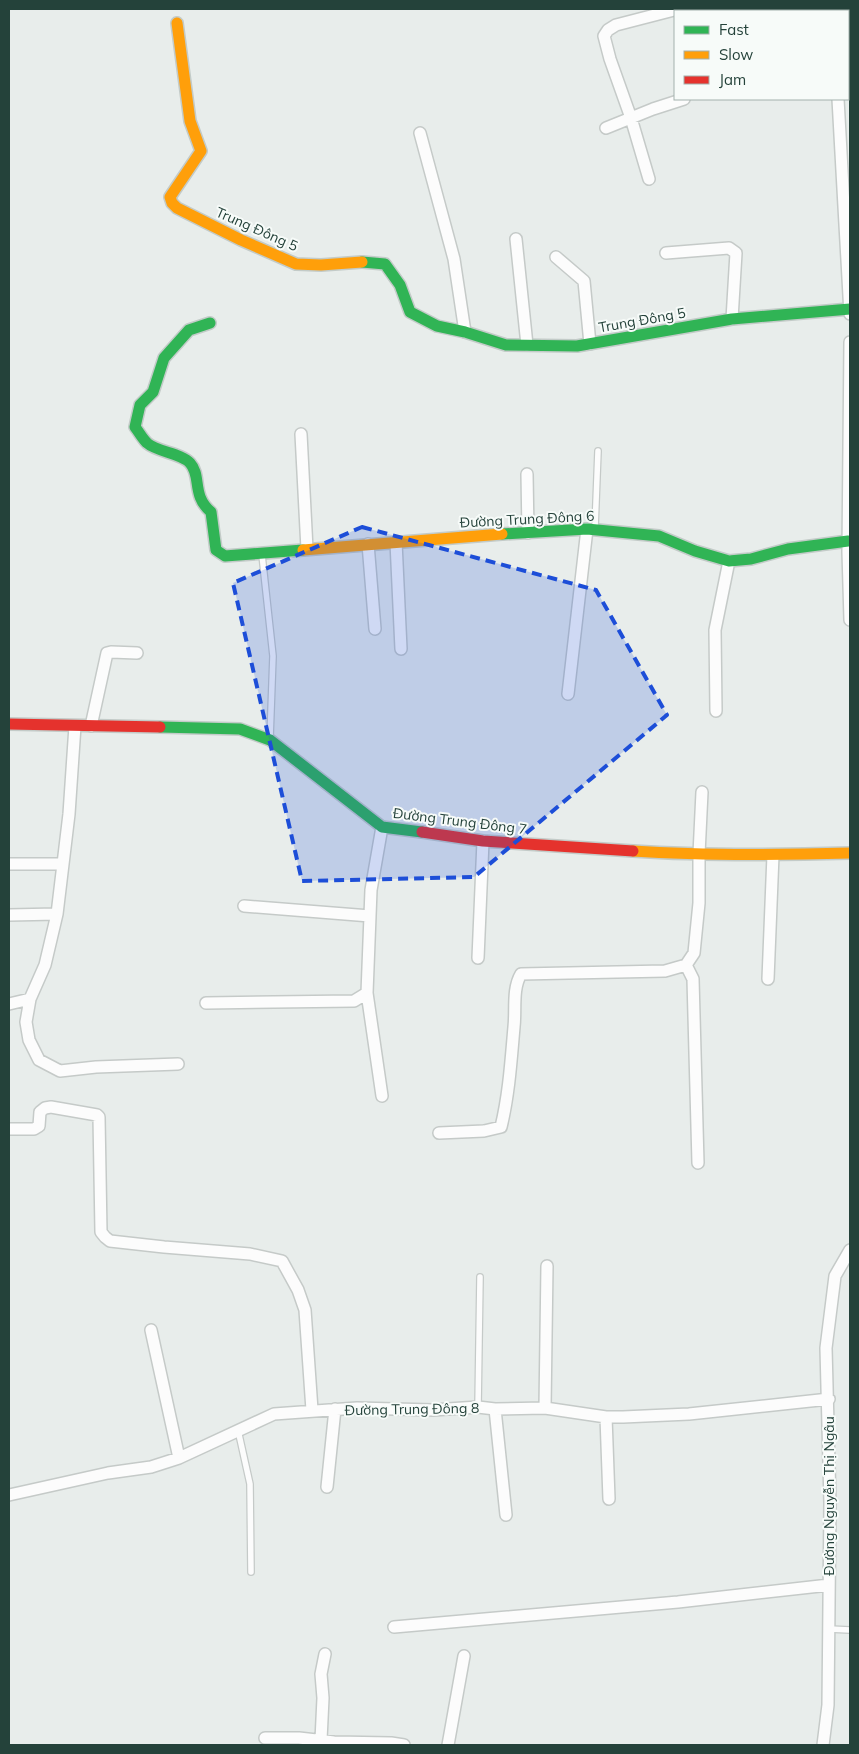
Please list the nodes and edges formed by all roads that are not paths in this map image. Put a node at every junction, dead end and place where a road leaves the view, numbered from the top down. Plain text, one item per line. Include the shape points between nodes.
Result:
1 (674, 10) edge
2 (177, 23) dead end
3 (681, 100) edge
4 (838, 100) edge
5 (631, 118) junction
6 (606, 128) dead end
7 (420, 133) dead end
8 (649, 178) dead end
9 (516, 239) dead end
10 (666, 253) dead end
11 (556, 257) dead end
12 (850, 309) edge
13 (850, 314) edge
14 (732, 319) junction
15 (210, 323) dead end
16 (465, 332) junction
17 (850, 342) edge
18 (590, 344) junction
19 (527, 345) junction
20 (301, 434) dead end
21 (598, 451) dead end
22 (528, 474) dead end
23 (591, 530) junction
24 (528, 533) junction
25 (396, 542) junction
26 (368, 544) junction
27 (307, 549) junction
28 (849, 549) edge
29 (261, 553) junction
30 (728, 561) junction
31 (850, 620) edge
32 (375, 630) dead end
33 (401, 649) dead end
34 (136, 653) dead end
35 (568, 694) dead end
36 (716, 711) dead end
37 (9, 724) edge
38 (75, 726) junction
39 (91, 726) junction
40 (270, 740) junction
41 (702, 792) dead end
42 (382, 827) junction
43 (483, 841) junction
44 (850, 853) edge
45 (699, 854) junction
46 (772, 856) junction
47 (9, 864) edge
48 (63, 864) junction
49 (244, 906) dead end
50 (57, 914) junction
51 (9, 915) edge
52 (370, 916) junction
53 (478, 958) dead end
54 (686, 965) junction
55 (768, 979) dead end
56 (367, 993) junction
57 (30, 999) junction
58 (206, 1003) dead end
59 (9, 1004) edge
60 (178, 1064) dead end
61 (382, 1096) dead end
62 (9, 1129) edge
63 (440, 1133) dead end
64 (698, 1163) dead end
65 (850, 1250) edge
66 (547, 1266) dead end
67 (480, 1277) dead end
68 (151, 1330) dead end
69 (829, 1399) junction
70 (478, 1407) junction
71 (545, 1408) junction
72 (335, 1409) junction
73 (496, 1409) junction
74 (312, 1410) junction
75 (606, 1417) junction
76 (238, 1430) junction
77 (179, 1458) junction
78 (327, 1487) dead end
79 (9, 1495) edge
80 (609, 1499) dead end
81 (506, 1515) dead end
82 (251, 1572) dead end
83 (829, 1585) junction
84 (394, 1627) dead end
85 (829, 1629) junction
86 (850, 1630) edge
87 (325, 1654) dead end
88 (464, 1656) dead end
89 (265, 1738) dead end
90 (322, 1740) junction
91 (354, 1744) edge
92 (391, 1744) edge
93 (404, 1745) edge
94 (448, 1745) edge
95 (823, 1745) edge

1 - 5 street via 616,25 604,36
2 - 16 street, Trung Đông 5 via 190,121 200,151 170,197 172,203 233,236 296,264 356,261 385,264 400,285 410,312 437,326
3 - 5 street
4 - 12 street
5 - 6 street
5 - 8 street
7 - 16 street via 454,259
9 - 19 street
10 - 14 street via 729,248 736,253
11 - 18 street via 584,281
12 - 13 street
12 - 14 street, Trung Đông 5
14 - 18 street, Trung Đông 5
15 - 29 street, Đường Trung Đông 6 via 189,330 164,358 154,392 140,405 134,427 148,444 189,461 195,470 203,505 211,512 216,550 225,556
16 - 19 street, Trung Đông 5 via 506,345
17 - 28 street
18 - 19 street, Trung Đông 5
20 - 27 street
21 - 23 lane
22 - 24 street
23 - 24 street, Đường Trung Đông 6
23 - 30 street, Đường Trung Đông 6 via 659,536
23 - 35 street
24 - 25 street, Đường Trung Đông 6
25 - 26 street, Đường Trung Đông 6
25 - 33 street
26 - 27 street, Đường Trung Đông 6
26 - 32 street
27 - 29 street, Đường Trung Đông 6
28 - 30 street, Đường Trung Đông 6 via 788,548 751,559
28 - 31 street
29 - 40 lane via 273,656
30 - 36 street via 715,630
34 - 39 street via 107,654
37 - 38 street, Đường Trung Đông 7
38 - 39 street, Đường Trung Đông 7
38 - 48 street
39 - 40 street, Đường Trung Đông 7 via 240,729
40 - 42 street, Đường Trung Đông 7
41 - 45 street
42 - 43 street, Đường Trung Đông 7
42 - 52 street
43 - 45 street, Đường Trung Đông 7
43 - 53 street
44 - 46 street, Đường Trung Đông 7
45 - 46 street, Đường Trung Đông 7
45 - 54 street via 694,953
46 - 55 street
47 - 48 street
48 - 50 street
49 - 52 street
50 - 51 street
50 - 57 street via 45,965
52 - 56 street
54 - 63 street via 664,971 521,974 516,983 509,1087 501,1127
54 - 64 street via 693,979
56 - 58 street via 354,1001
56 - 61 street
57 - 59 street
57 - 60 street via 26,1022 29,1040 38,1060 60,1072 96,1066
62 - 74 street via 34,1129 39,1126 40,1112 51,1107 99,1117 101,1232 110,1241 250,1254 282,1261 305,1310
65 - 69 street, Đường Nguyễn Thị Ngâu via 835,1276 826,1348
66 - 71 street
67 - 70 lane
68 - 77 street
69 - 75 street, Đường Trung Đông 8 via 690,1414
69 - 83 street, Đường Nguyễn Thị Ngâu
70 - 72 street, Đường Trung Đông 8
70 - 73 street, Đường Trung Đông 8
71 - 73 street, Đường Trung Đông 8
71 - 75 street, Đường Trung Đông 8
72 - 74 street, Đường Trung Đông 8
72 - 78 street
73 - 81 street
74 - 76 street, Đường Trung Đông 8 via 274,1414
75 - 80 street
76 - 77 street, Đường Trung Đông 8
76 - 82 lane via 250,1484
77 - 79 street, Đường Trung Đông 8 via 151,1467
83 - 84 street
83 - 85 street, Đường Nguyễn Thị Ngâu
85 - 86 lane
85 - 95 street, Đường Nguyễn Thị Ngâu via 828,1705
87 - 90 street via 321,1674
88 - 94 street
89 - 90 street
90 - 91 street
91 - 92 street
92 - 93 street

